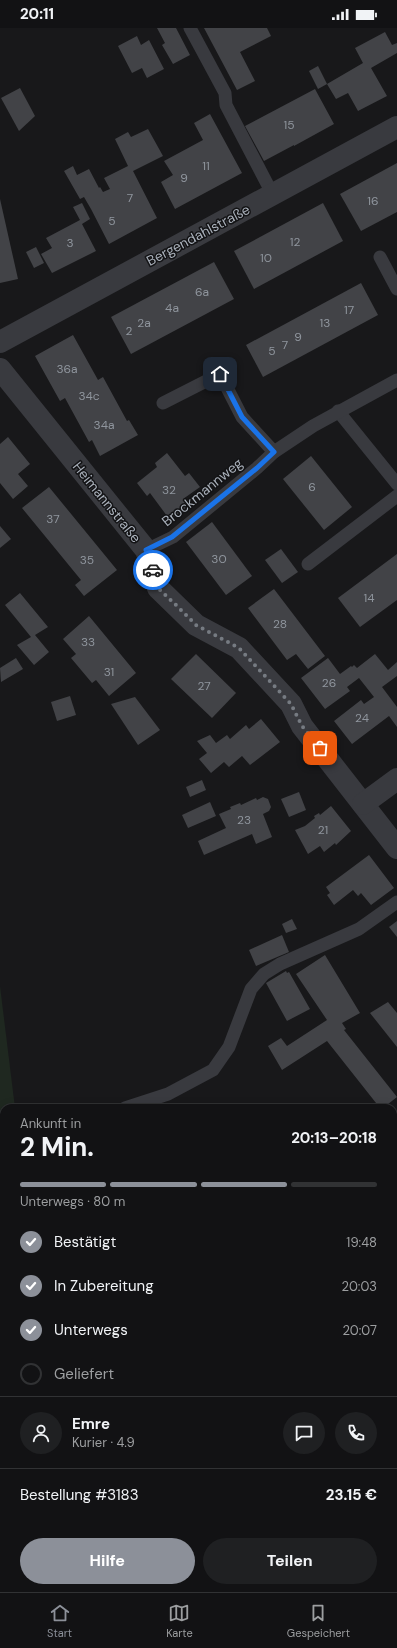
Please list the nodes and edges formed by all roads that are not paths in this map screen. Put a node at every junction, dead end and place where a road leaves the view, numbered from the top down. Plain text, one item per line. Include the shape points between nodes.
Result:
1 (190, 28) edge
2 (397, 127) edge
3 (273, 195) junction
4 (380, 257) dead end
5 (397, 289) edge
6 (0, 342) edge
7 (0, 370) edge
8 (397, 380) edge
9 (163, 403) dead end
10 (338, 411) junction
11 (274, 452) junction
12 (397, 484) edge
13 (397, 496) edge
14 (146, 550) junction
15 (308, 564) dead end
16 (397, 779) edge
17 (363, 804) junction
18 (397, 848) edge
19 (397, 902) edge
20 (137, 1104) edge

1 - 3 lane via 225,93 226,105
2 - 3 street, Bergendahlstraße
3 - 6 street, Bergendahlstraße
4 - 5 lane
7 - 14 street, Heimannstraße
8 - 10 lane, Brockmannweg
9 - 11 lane via 220,374 242,417
10 - 11 lane, Brockmannweg
10 - 12 lane
11 - 14 lane, Brockmannweg via 172,537
13 - 15 lane
14 - 17 street, Heimannstraße via 158,588 196,625 239,648 291,704 302,726
16 - 17 street
17 - 18 street, Heimannstraße
19 - 20 lane via 359,929 280,964 264,974 251,989 229,1047 213,1070 168,1094

